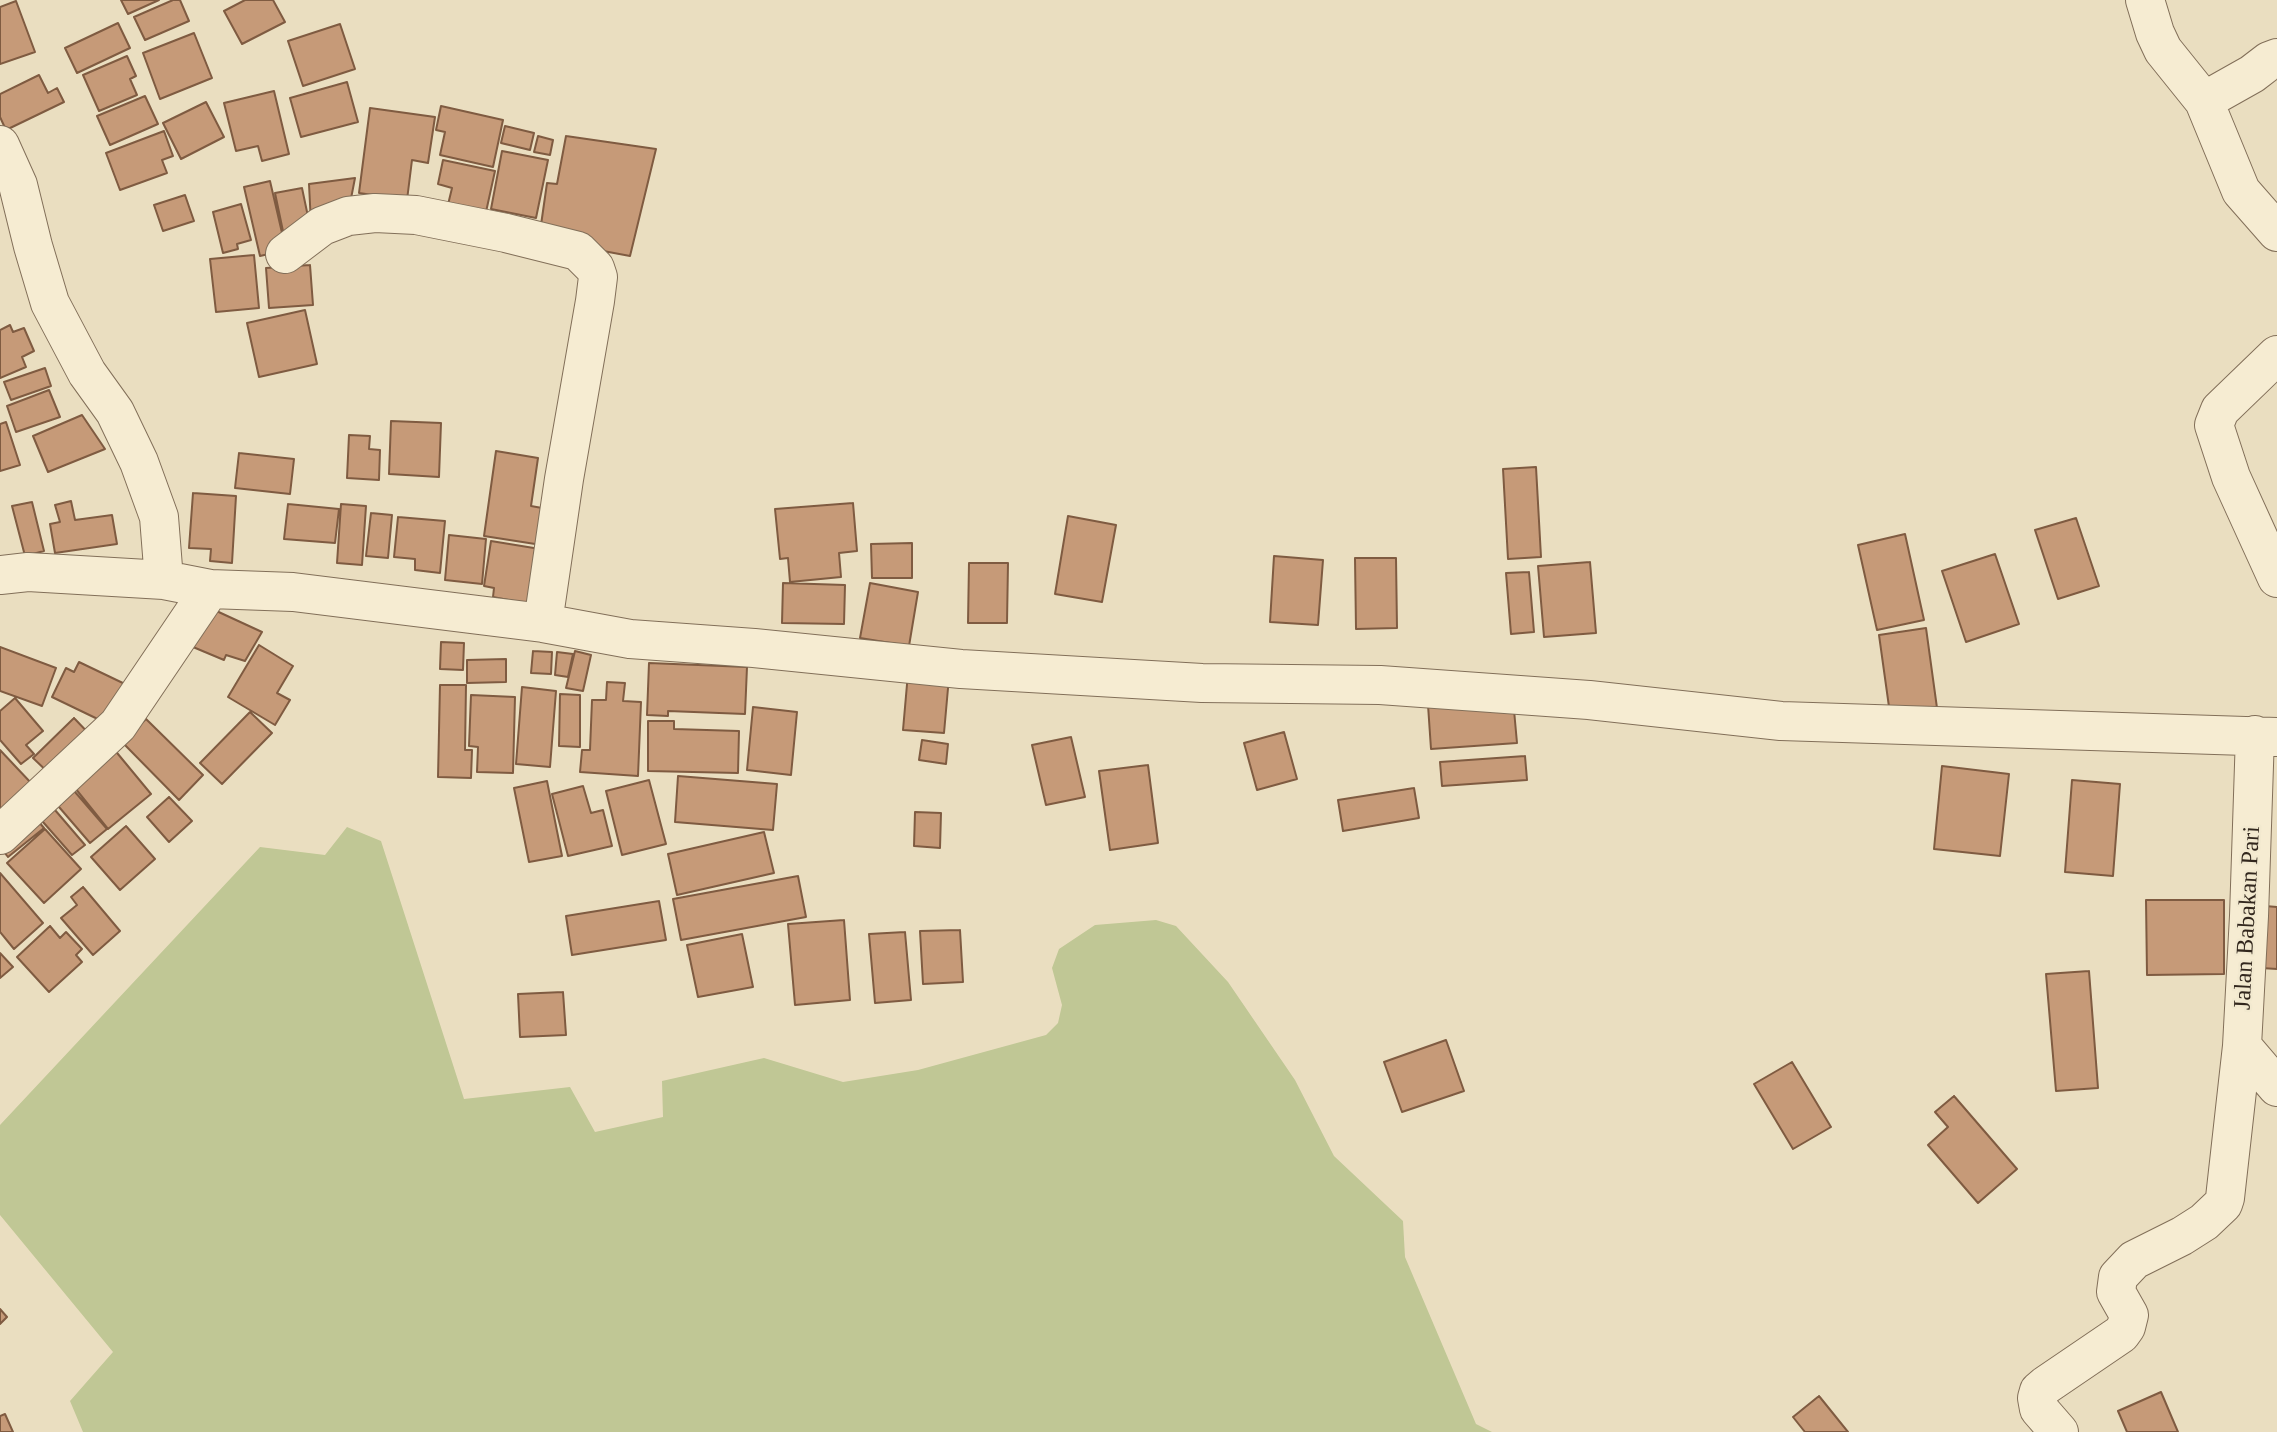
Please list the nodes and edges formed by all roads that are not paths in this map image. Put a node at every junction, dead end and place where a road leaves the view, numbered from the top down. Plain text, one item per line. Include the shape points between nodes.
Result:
1 (2145, 0) edge
2 (2277, 58) edge
3 (2204, 101) junction
4 (0, 145) edge
5 (2277, 232) edge
6 (285, 254) dead end
7 (2277, 355) edge
8 (0, 575) edge
9 (2277, 578) edge
10 (164, 580) junction
11 (210, 589) junction
12 (543, 623) junction
13 (2266, 736) edge
14 (0, 835) edge
15 (2242, 1046) junction
16 (2277, 1087) edge
17 (2059, 1432) edge

1 - 3 street via 2163,50
2 - 3 street
3 - 5 street via 2241,191
4 - 10 street via 18,185 50,303 139,462 159,517
6 - 12 street via 321,226 375,213 416,215 578,251 595,268 598,276
7 - 9 street via 2220,410 2214,425 2231,477
8 - 10 street via 28,572
10 - 11 street
11 - 12 street via 293,593
11 - 14 street via 118,725
12 - 13 street via 630,639 961,669 1202,683 1380,685 1589,700 1781,721
13 - 15 street, Jalan Babakan Pari
15 - 16 street, Jalan Babakan Pari
15 - 17 street via 2223,1204 2182,1236 2134,1260 2118,1277 2116,1293 2129,1315 2126,1327 2046,1385 2036,1398 2039,1409

